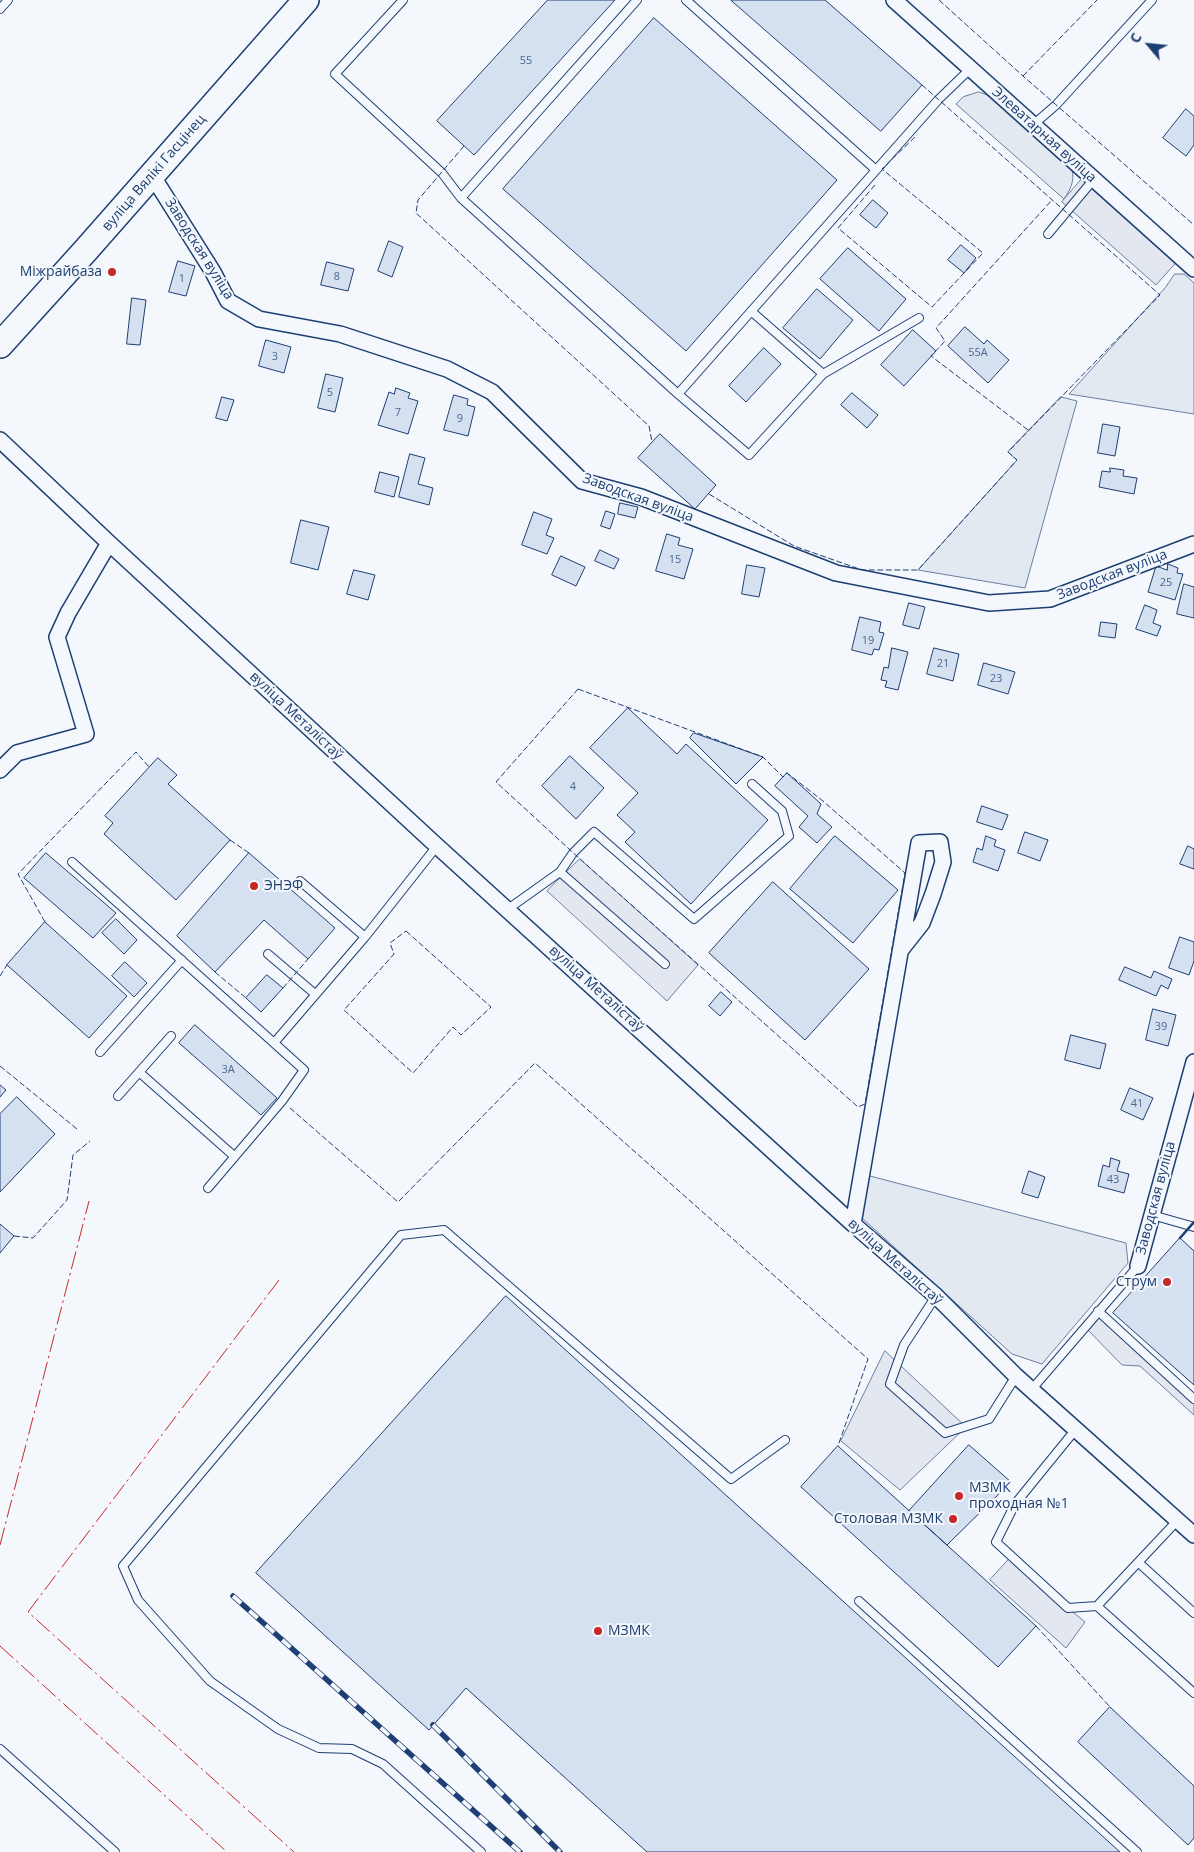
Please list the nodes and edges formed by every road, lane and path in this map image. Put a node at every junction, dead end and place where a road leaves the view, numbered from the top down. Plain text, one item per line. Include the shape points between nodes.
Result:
1 (8, 0) edge
2 (306, 0) edge
3 (403, 0) edge
4 (637, 0) edge
5 (686, 0) edge
6 (894, 0) edge
7 (1152, 0) edge
8 (0, 8) edge
9 (970, 69) junction
10 (1033, 124) junction
11 (876, 170) junction
12 (152, 175) junction
13 (1094, 179) junction
14 (461, 198) junction
15 (1048, 234) dead end
16 (1193, 265) edge
17 (751, 312) junction
18 (919, 318) dead end
19 (0, 345) edge
20 (823, 374) junction
21 (678, 394) junction
22 (0, 440) edge
23 (109, 544) junction
24 (1194, 544) edge
25 (0, 770) edge
26 (752, 784) dead end
27 (437, 846) junction
28 (72, 862) dead end
29 (560, 872) junction
30 (300, 881) dead end
31 (508, 909) junction
32 (365, 937) junction
33 (900, 951) junction
34 (268, 954) dead end
35 (182, 960) junction
36 (665, 964) dead end
37 (315, 994) junction
38 (171, 1036) dead end
39 (274, 1043) junction
40 (100, 1052) dead end
41 (1194, 1062) edge
42 (139, 1072) junction
43 (118, 1096) dead end
44 (234, 1156) junction
45 (208, 1188) dead end
46 (1152, 1215) junction
47 (853, 1224) junction
48 (1194, 1227) edge
49 (1138, 1266) joint
50 (936, 1296) junction
51 (1098, 1312) junction
52 (1016, 1376) junction
53 (1032, 1388) junction
54 (1194, 1399) edge
55 (1076, 1429) junction
56 (785, 1440) dead end
57 (1178, 1521) junction
58 (1194, 1535) edge
59 (1139, 1563) junction
60 (859, 1601) dead end
61 (1097, 1606) junction
62 (1194, 1613) edge
63 (1194, 1693) edge
64 (0, 1749) edge
65 (115, 1852) edge
66 (481, 1852) edge
67 (1137, 1852) edge

1 - 8 lane
2 - 12 main road, вуліца Вялікі Гасцінец
3 - 14 lane via 335,74 442,173
4 - 14 lane
5 - 11 lane
6 - 9 street, Элеватарная вуліца
7 - 10 lane via 1056,105
9 - 10 street, Элеватарная вуліца
9 - 11 lane
10 - 13 street, Элеватарная вуліца
11 - 17 lane
12 - 19 main road, вуліца Вялікі Гасцінец
12 - 24 street, Заводская вуліца via 228,301 260,319 340,334 447,369 492,392 582,481 641,497 836,574 989,603 1050,599
13 - 15 lane
13 - 16 street, Элеватарная вуліца
14 - 21 lane
17 - 20 lane
17 - 21 lane
18 - 20 lane
20 - 21 lane via 749,455
22 - 23 street, вуліца Металістаў
23 - 25 street via 57,637 86,734 17,753
23 - 27 street, вуліца Металістаў
26 - 29 lane via 782,811 789,836 694,919 594,832 572,853
27 - 31 street, вуліца Металістаў
27 - 32 lane
28 - 35 lane
29 - 31 lane
29 - 36 lane
30 - 32 lane
31 - 47 street, вуліца Металістаў
32 - 37 lane
33 - 33 street via 922,923 931,902 944,862 940,842 919,843
33 - 47 street
34 - 37 lane
35 - 39 lane
35 - 40 lane
37 - 39 lane
38 - 42 lane
39 - 44 lane via 304,1070 282,1101
41 - 46 street, Заводская вуліца
42 - 43 lane
42 - 44 lane
44 - 45 lane
46 - 48 lane
46 - 49 street, Заводская вуліца
47 - 50 street, вуліца Металістаў
49 - 51 lane, Заводская вуліца
50 - 52 street, вуліца Металістаў
50 - 52 lane via 904,1345 890,1384 945,1434 989,1420
51 - 53 lane, Заводская вуліца
51 - 54 lane
52 - 53 street, вуліца Металістаў
53 - 55 street, вуліца Металістаў
55 - 57 street, вуліца Металістаў
55 - 61 lane via 1015,1504 996,1542 1068,1608
56 - 66 lane via 731,1479 444,1230 401,1235 123,1566 138,1600 210,1681 278,1729 319,1748 352,1750 383,1764
57 - 58 street, вуліца Металістаў
57 - 59 lane
59 - 61 lane
59 - 62 lane
60 - 67 lane
61 - 63 lane
64 - 65 lane

